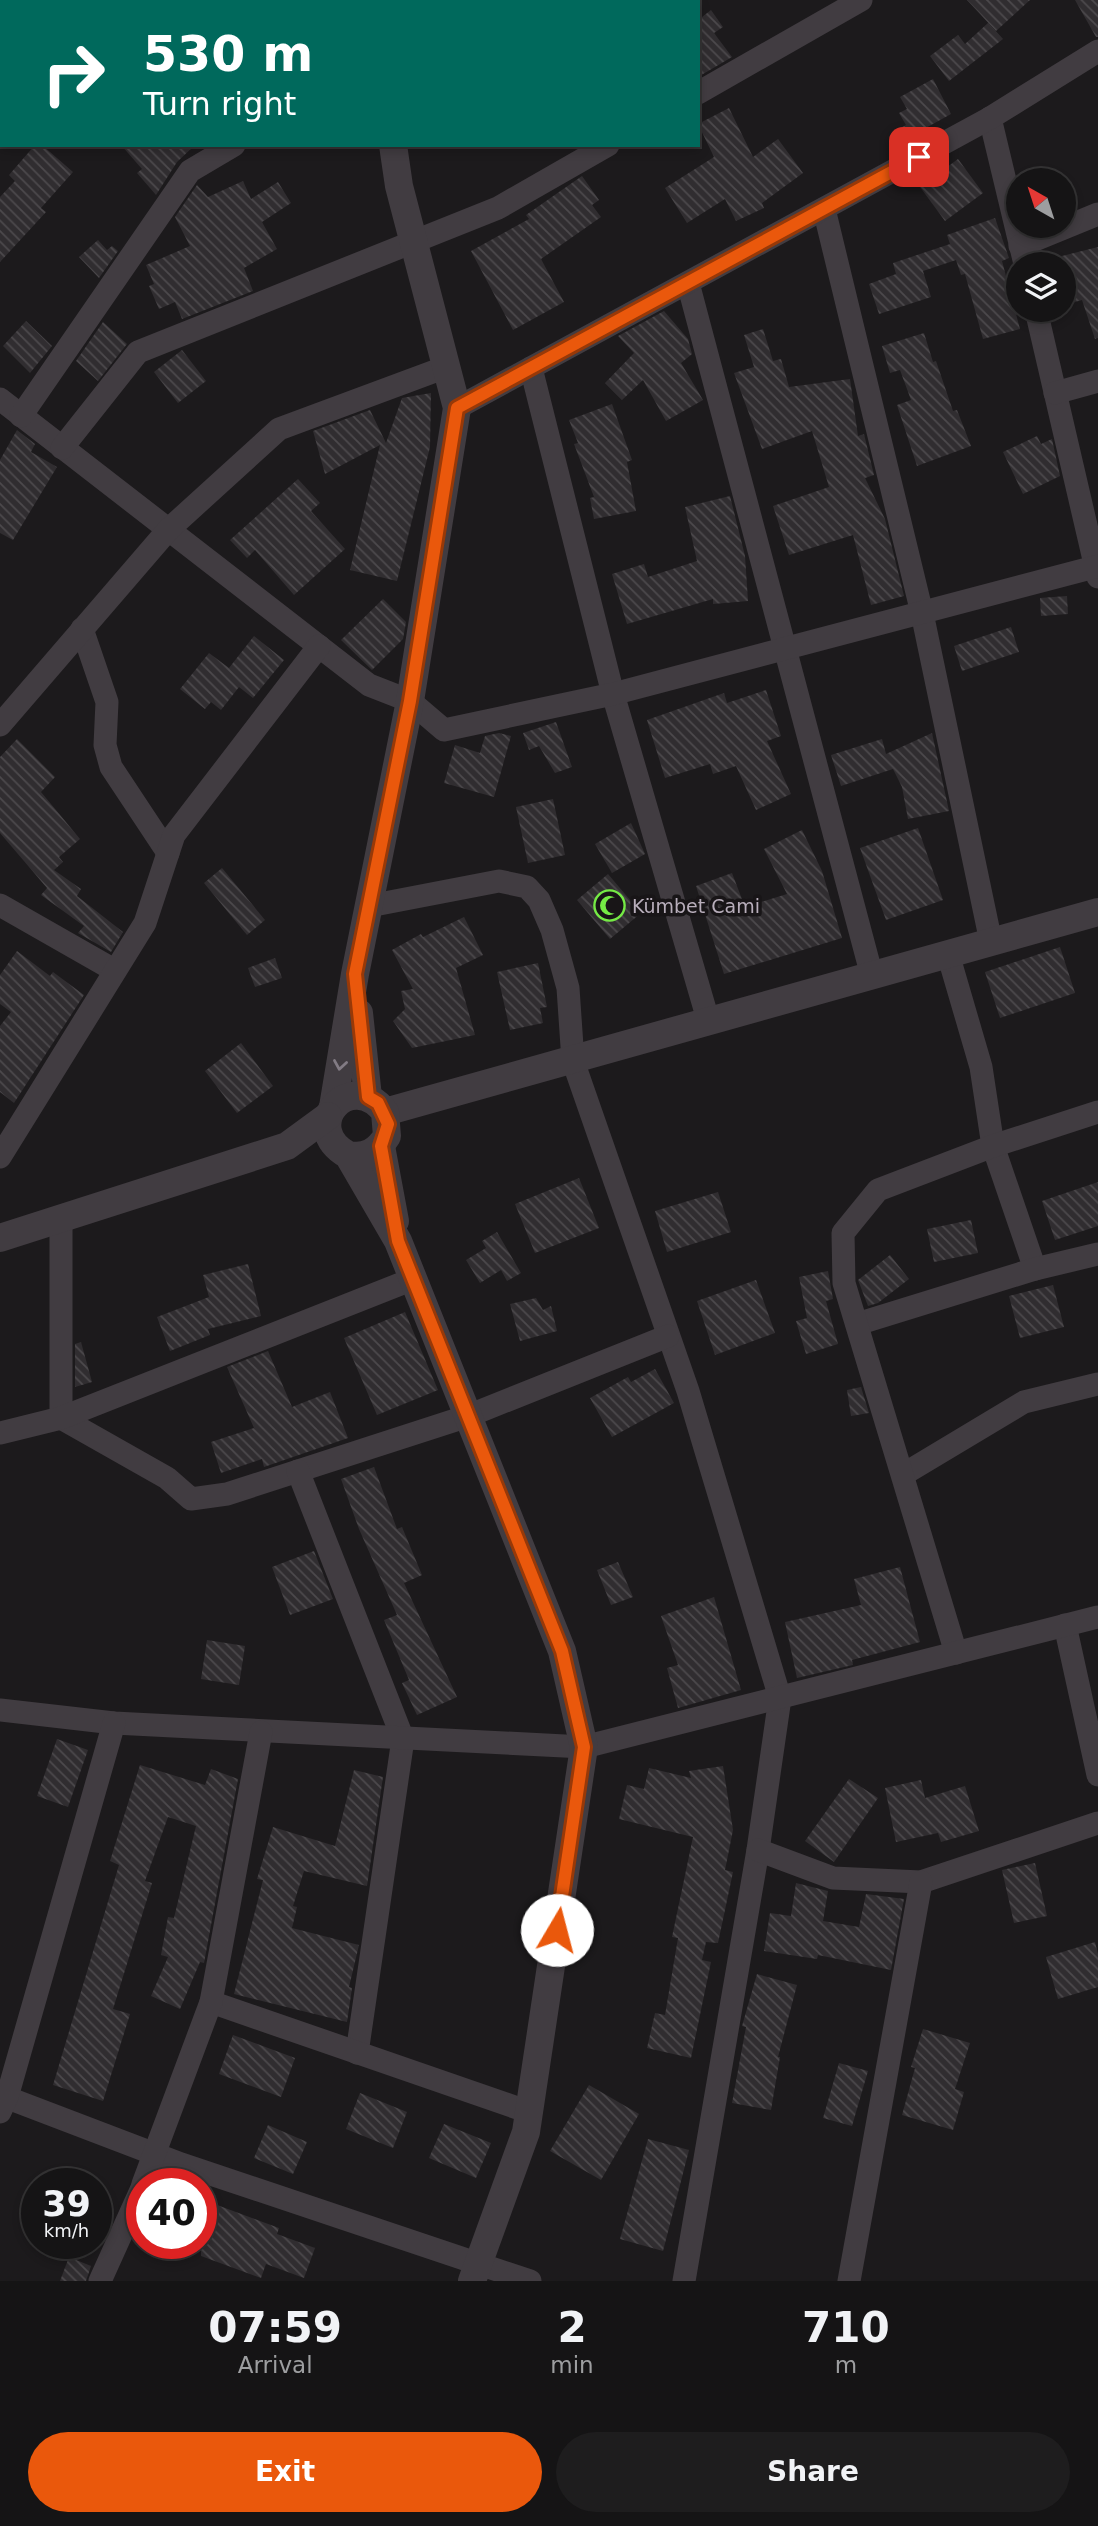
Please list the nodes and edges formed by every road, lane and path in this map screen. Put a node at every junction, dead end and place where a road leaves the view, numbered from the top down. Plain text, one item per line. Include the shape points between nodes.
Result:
1 (861, 0) edge
2 (1098, 51) edge
3 (700, 92) edge
4 (990, 118) junction
5 (231, 147) edge
6 (393, 147) edge
7 (605, 147) edge
8 (824, 209) junction
9 (1098, 214) edge
10 (414, 243) junction
11 (1022, 252) edge
12 (1028, 252) edge
13 (688, 283) junction
14 (1038, 322) edge
15 (446, 367) junction
16 (531, 368) junction
17 (1098, 381) edge
18 (1055, 393) junction
19 (0, 399) edge
20 (457, 408) junction
21 (21, 416) junction
22 (62, 448) junction
23 (168, 530) junction
24 (1097, 570) edge
25 (922, 613) junction
26 (82, 629) junction
27 (319, 646) junction
28 (783, 650) junction
29 (613, 694) junction
30 (410, 701) junction
31 (0, 724) edge
32 (168, 853) junction
33 (0, 905) edge
34 (369, 906) junction
35 (1098, 912) edge
36 (991, 942) junction
37 (948, 954) junction
38 (114, 970) junction
39 (355, 974) junction
40 (872, 976) junction
41 (709, 1023) junction
42 (573, 1061) junction
43 (331, 1112) junction
44 (1098, 1112) edge
45 (380, 1123) junction
46 (286, 1146) junction
47 (993, 1146) junction
48 (342, 1152) junction
49 (0, 1157) edge
50 (61, 1218) junction
51 (4, 1230) edge
52 (398, 1241) junction
53 (1098, 1254) edge
54 (1035, 1269) junction
55 (413, 1279) junction
56 (857, 1324) junction
57 (668, 1336) junction
58 (1098, 1384) edge
59 (468, 1416) junction
60 (61, 1418) junction
61 (0, 1433) edge
62 (298, 1471) junction
63 (904, 1474) junction
64 (1098, 1617) edge
65 (1065, 1625) junction
66 (956, 1653) junction
67 (780, 1698) junction
68 (0, 1710) edge
69 (114, 1723) junction
70 (261, 1732) junction
71 (403, 1739) junction
72 (584, 1747) junction
73 (1098, 1775) edge
74 (1098, 1823) edge
75 (758, 1850) junction
76 (921, 1882) junction
77 (211, 2002) junction
78 (356, 2053) junction
79 (2, 2101) edge
80 (529, 2112) junction
81 (156, 2155) junction
82 (151, 2168) edge
83 (126, 2224) edge
84 (476, 2272) edge
85 (100, 2281) edge
86 (530, 2281) edge
87 (684, 2281) edge
88 (849, 2281) edge

1 - 3 street
2 - 4 street
4 - 8 street
4 - 11 street
5 - 21 street via 190,171
6 - 10 street
7 - 10 street via 498,208
8 - 13 street
8 - 25 street
9 - 12 street
10 - 15 street
10 - 22 street via 138,352
13 - 16 street
13 - 28 street
14 - 18 street
15 - 20 street
15 - 23 street via 279,429
16 - 20 street
16 - 29 street
17 - 18 street
18 - 24 street
19 - 21 street
20 - 30 street
21 - 22 street
22 - 23 street
23 - 26 street
23 - 27 street
24 - 25 street
25 - 28 street
25 - 36 street
26 - 31 street
26 - 32 street via 107,702 105,745 111,767
27 - 30 street via 369,685
27 - 32 street via 174,835
28 - 29 street
28 - 40 street
29 - 30 street via 444,730
29 - 41 street
30 - 34 street
32 - 38 street via 145,923
33 - 38 street
34 - 39 street
34 - 42 street via 499,881 527,887 539,900 559,953 568,989
35 - 36 street
36 - 37 street
37 - 40 street
37 - 47 street via 981,1067
38 - 49 street
39 -> 43 street
39 - 45 street
40 - 41 street
41 - 42 street
42 - 45 street via 438,1100
42 - 57 street
43 - 45 street via 343,1099 355,1095
43 - 46 street
43 - 48 street via 327,1128
44 - 47 street
45 - 48 street via 360,1157
45 - 52 street
46 - 48 street
46 - 50 street
47 - 54 street
47 - 56 street via 878,1190 843,1233 844,1283
48 - 52 street
50 - 51 street
50 - 60 street
52 - 55 street
53 - 54 street
54 - 56 street
55 - 59 street
55 - 60 street
56 - 63 street
57 - 59 street
57 - 67 street
58 - 63 street via 1024,1402
59 - 62 street
59 - 72 street via 562,1651
60 - 61 street
60 - 62 street via 167,1478 191,1499 227,1494
62 - 71 street
63 - 66 street
64 - 65 street
65 - 66 street
65 - 73 street
66 - 67 street
67 - 72 street
67 - 75 street
68 - 69 street
69 - 70 street
69 - 79 street
70 - 71 street
70 - 77 street
71 - 72 street
71 - 78 street
72 - 80 street
74 - 76 street
75 - 76 street via 833,1878
75 - 87 street
76 - 88 street
77 - 78 street
77 - 81 street
78 - 80 street
79 - 81 street
80 - 84 street
81 - 82 street
81 - 84 street
83 - 85 street
84 - 86 street

